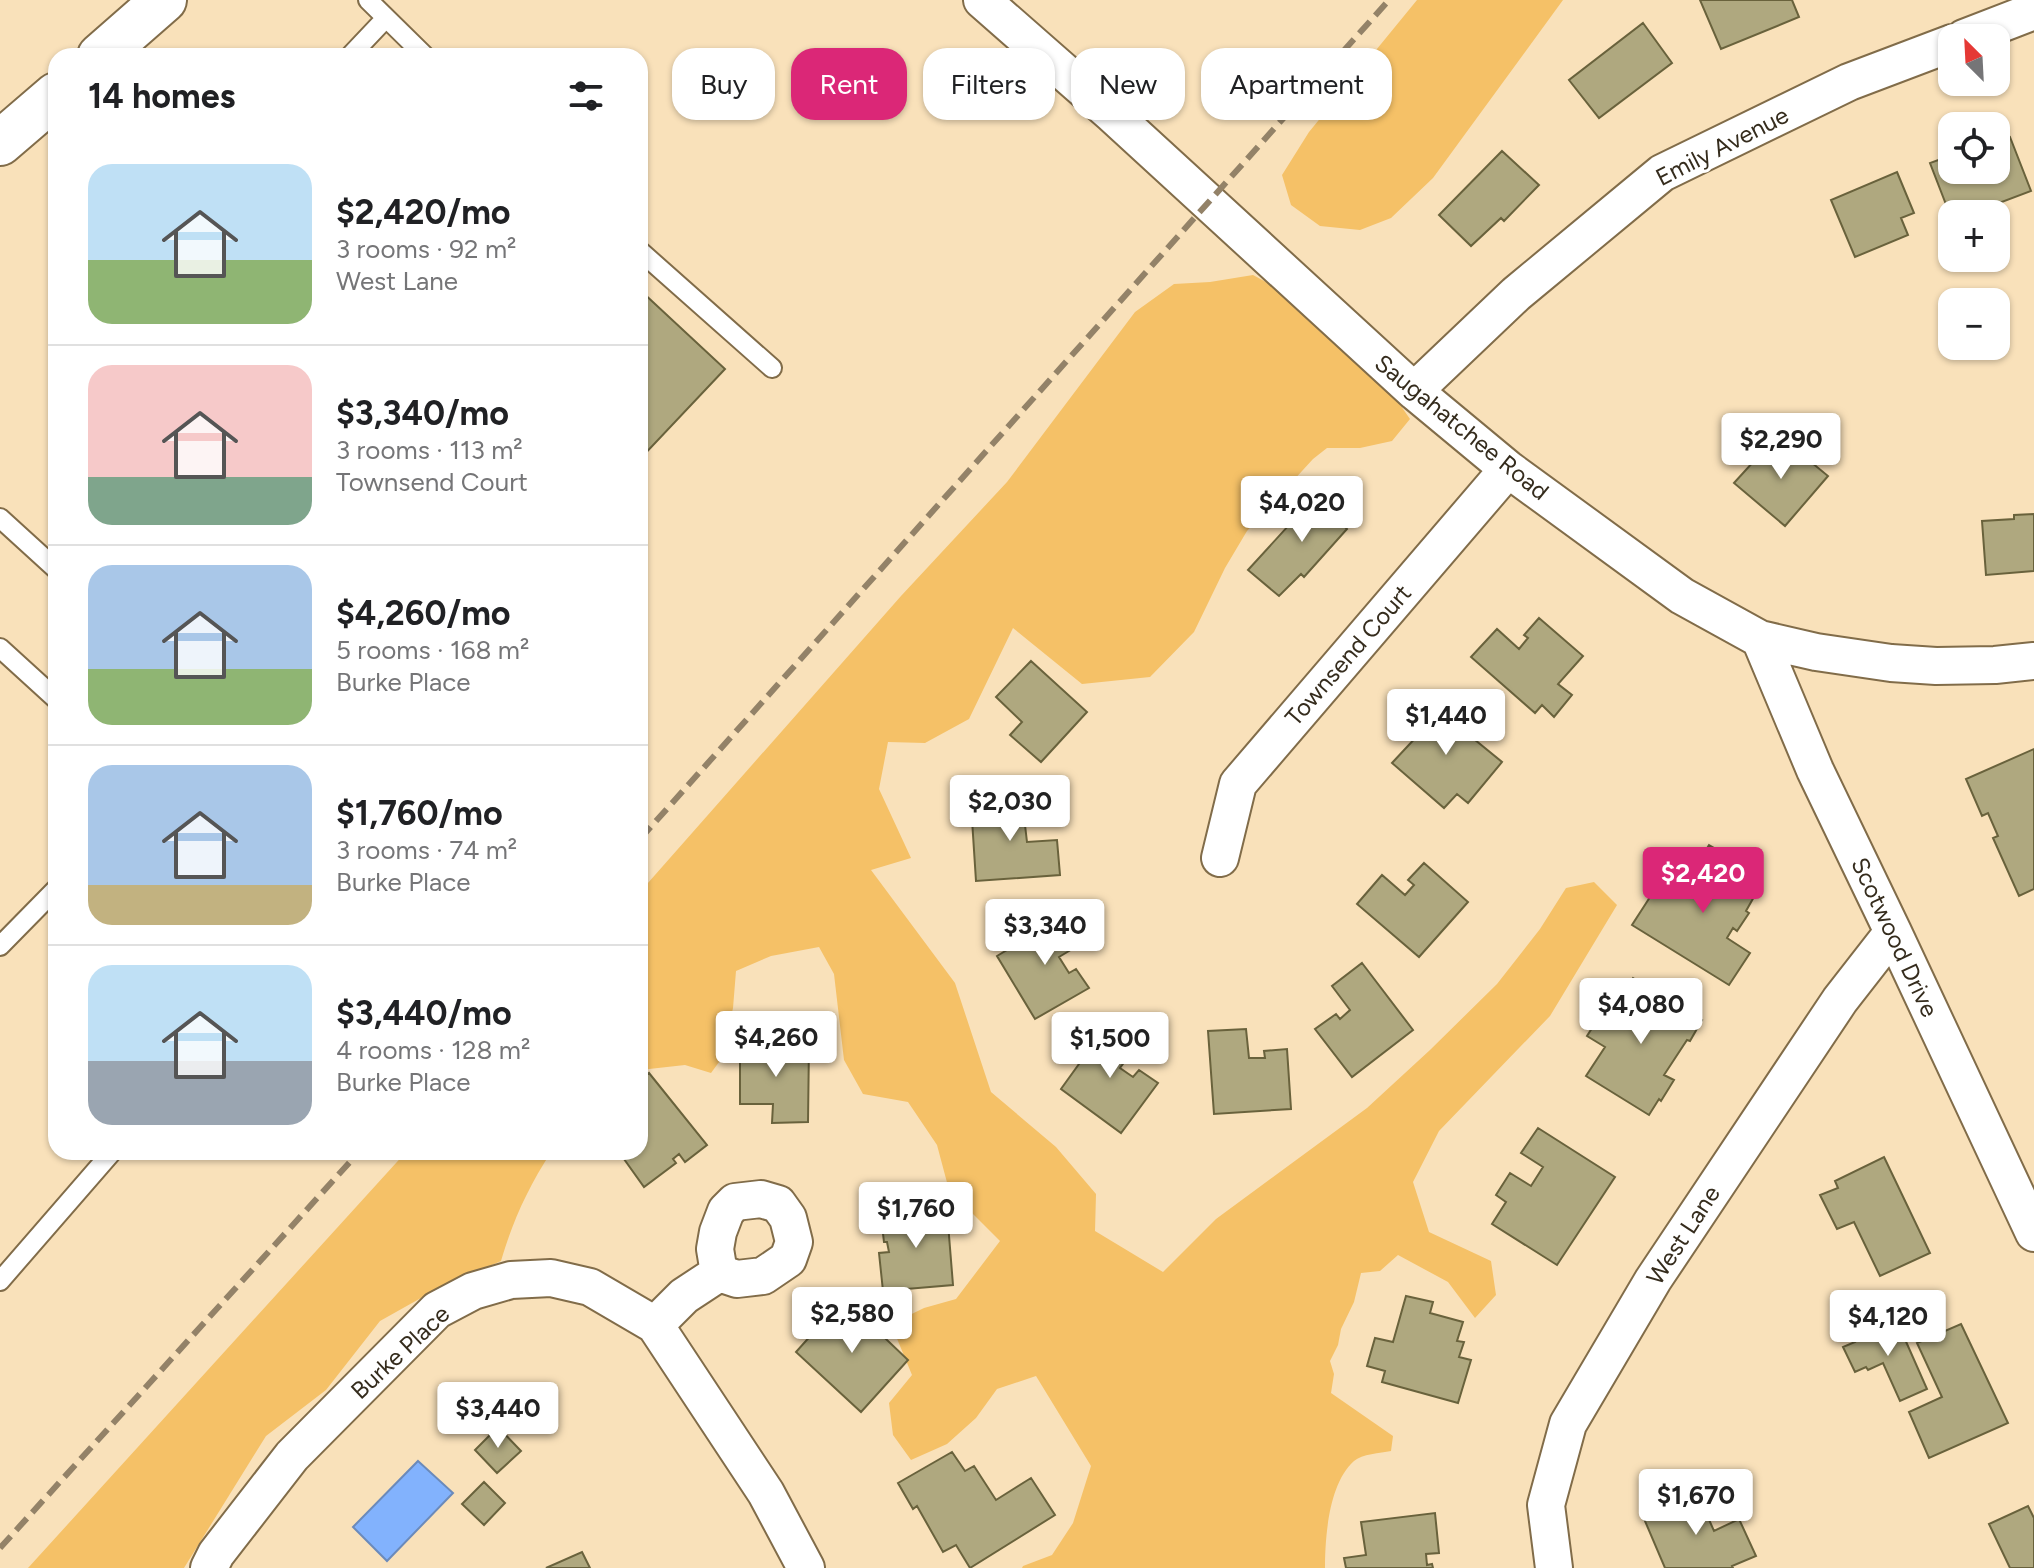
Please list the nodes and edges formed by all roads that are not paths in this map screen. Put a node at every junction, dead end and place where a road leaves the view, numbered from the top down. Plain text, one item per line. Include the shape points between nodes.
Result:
1 (164, 0) edge
2 (368, 0) edge
3 (982, 0) edge
4 (2034, 11) edge
5 (385, 19) junction
6 (2000, 24) edge
7 (109, 48) edge
8 (358, 48) edge
9 (416, 48) edge
10 (1938, 48) edge
11 (48, 102) edge
12 (0, 143) edge
13 (648, 258) edge
14 (772, 368) dead end
15 (1414, 391) junction
16 (1508, 469) junction
17 (0, 518) edge
18 (48, 562) edge
19 (1760, 639) junction
20 (0, 648) edge
21 (2034, 661) edge
22 (48, 692) edge
23 (1220, 858) dead end
24 (48, 897) edge
25 (1893, 932) junction
26 (0, 946) edge
27 (105, 1160) edge
28 (2034, 1233) edge
29 (719, 1273) dead end
30 (0, 1281) edge
31 (655, 1325) junction
32 (209, 1568) edge
33 (806, 1568) edge
34 (1554, 1568) edge

1 - 7 main road
2 - 5 lane
3 - 15 street, Saugahatchee Road
4 - 6 street
5 - 8 lane
5 - 9 lane
10 - 15 street, Emily Avenue via 1849,82 1662,173 1516,294
11 - 12 main road
13 - 14 lane
15 - 16 street, Saugahatchee Road
16 - 19 street, Saugahatchee Road via 1682,596
16 - 23 street, Townsend Court via 1238,784
17 - 18 lane
19 - 21 street, Saugahatchee Road via 1891,663
19 - 25 street, Scotwood Drive via 1815,770
20 - 22 lane
24 - 26 lane
25 - 28 street, Scotwood Drive
25 - 34 street, West Lane via 1840,1000 1653,1280 1568,1424 1546,1505
27 - 30 lane
29 - 31 street via 684,1296
31 - 32 street, Burke Place via 590,1287 551,1278 511,1280 473,1291 437,1310 292,1456
31 - 33 street, Burke Place via 766,1493

